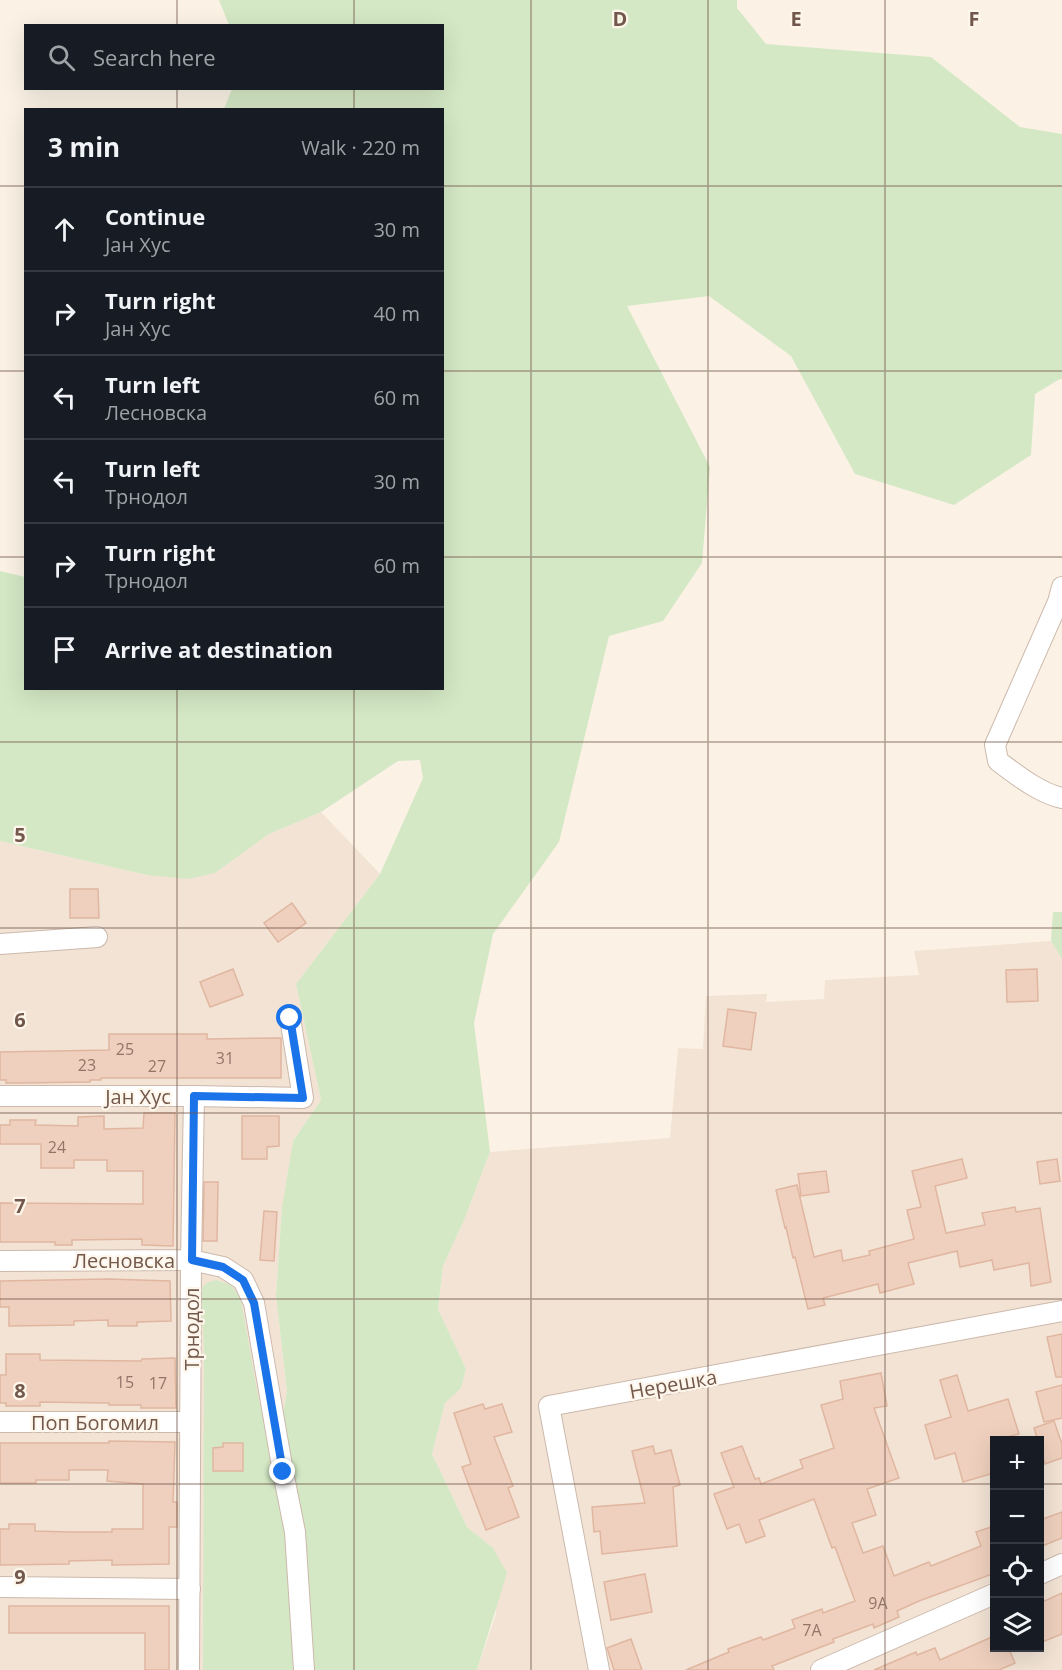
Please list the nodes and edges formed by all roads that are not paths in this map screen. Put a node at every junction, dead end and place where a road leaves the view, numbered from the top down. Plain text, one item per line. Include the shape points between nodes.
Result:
1 (1062, 587) edge
2 (1062, 798) edge
3 (97, 937) dead end
4 (0, 944) edge
5 (290, 1018) dead end
6 (0, 1096) edge
7 (194, 1096) junction
8 (192, 1260) junction
9 (0, 1261) edge
10 (1062, 1311) edge
11 (0, 1422) edge
12 (190, 1422) junction
13 (1062, 1564) edge
14 (1044, 1572) edge
15 (0, 1587) edge
16 (190, 1589) junction
17 (990, 1596) edge
18 (189, 1670) edge
19 (304, 1670) edge
20 (599, 1670) edge
21 (821, 1670) edge

1 - 2 street via 995,745 998,761
3 - 4 street
5 - 7 street, Јан Хус via 303,1098
6 - 7 street, Јан Хус
7 - 8 street, Лесновска
8 - 9 street, Лесновска
8 - 12 street, Трнодол
8 - 19 street, Трнодол via 223,1267 243,1280 254,1303 295,1532
10 - 20 street, Нерешка via 549,1406
11 - 12 street, Поп Богомил
12 - 16 street, Трнодол
13 - 14 street
15 - 16 street
16 - 18 street, Трнодол
17 - 21 street

